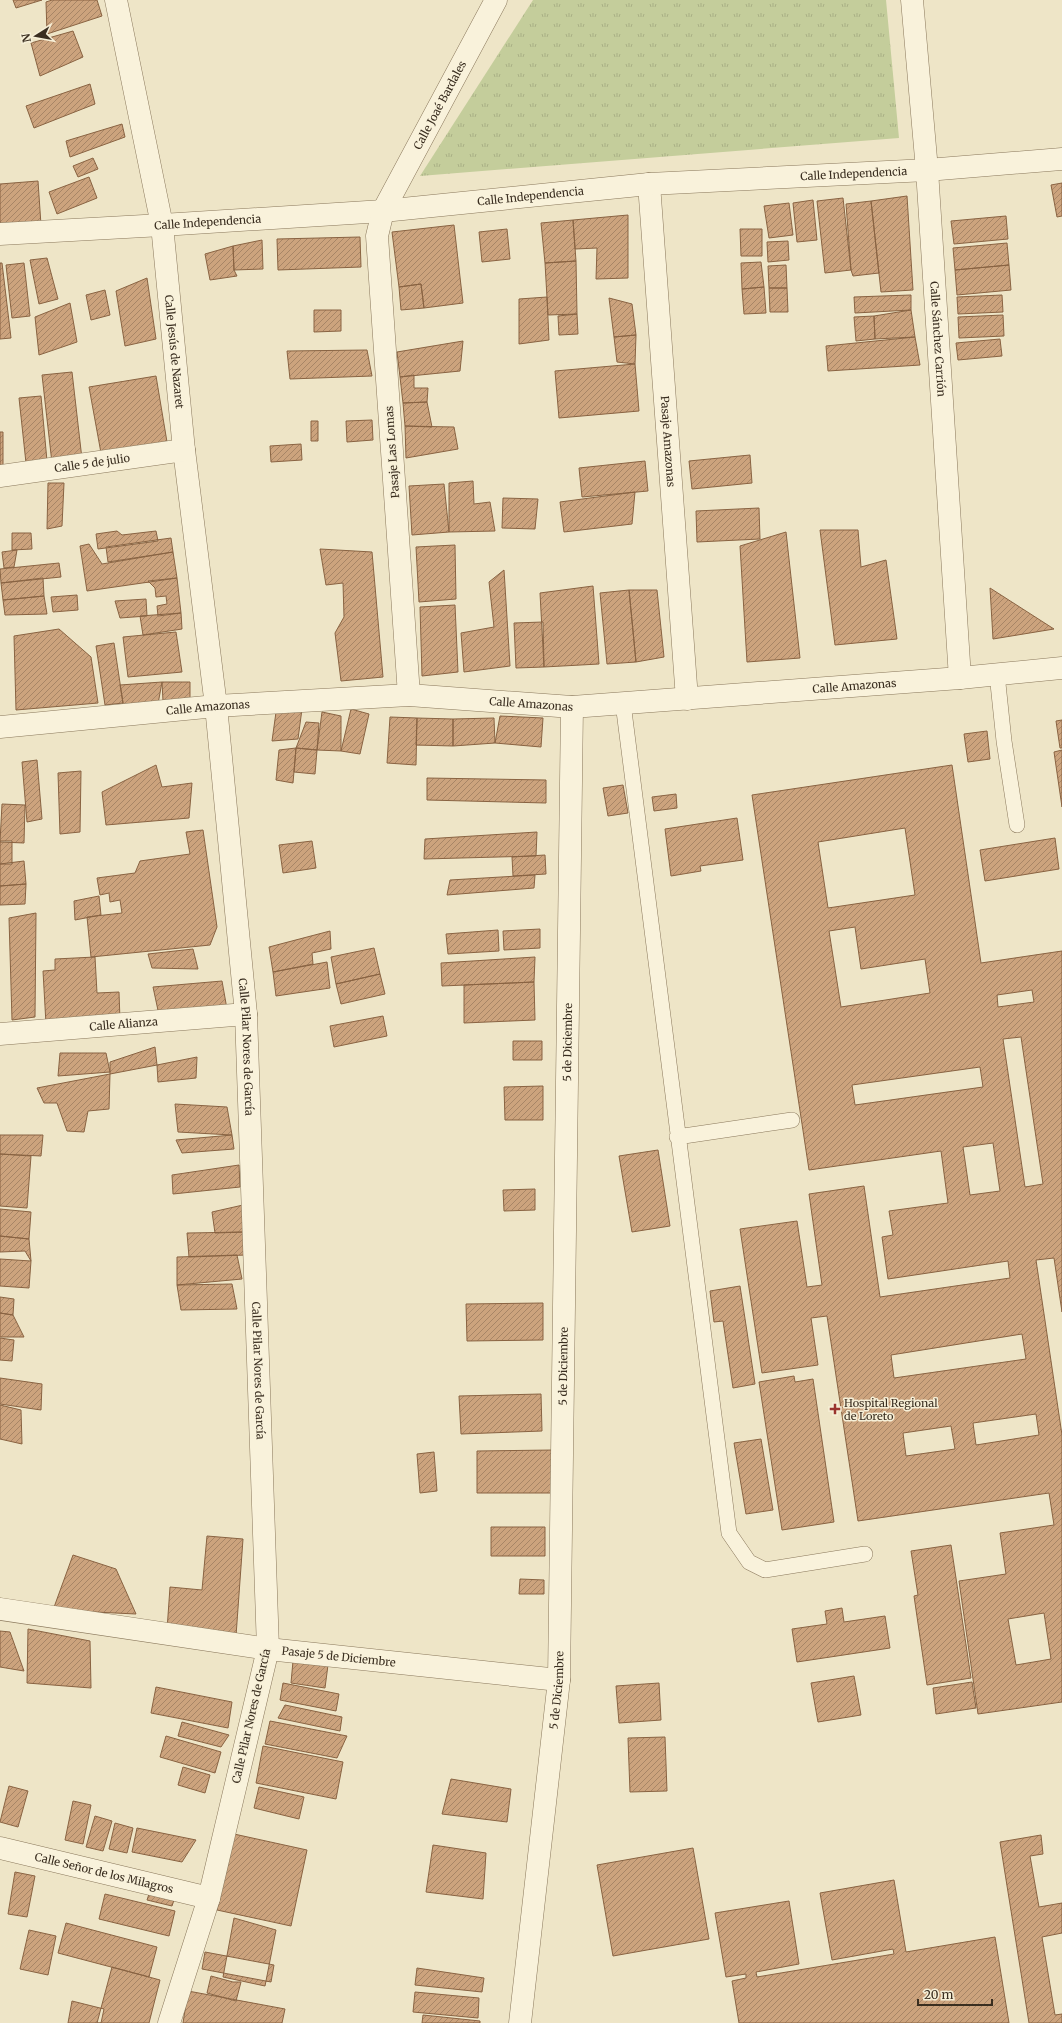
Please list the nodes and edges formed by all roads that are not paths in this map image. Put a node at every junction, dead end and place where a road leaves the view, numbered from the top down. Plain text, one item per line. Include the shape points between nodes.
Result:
1 (116, 0) edge
2 (496, 0) edge
3 (912, 0) edge
4 (1062, 159) edge
5 (927, 170) junction
6 (650, 184) junction
7 (383, 211) junction
8 (162, 225) junction
9 (0, 234) edge
10 (184, 450) junction
11 (0, 476) edge
12 (1062, 668) edge
13 (997, 674) junction
14 (960, 678) junction
15 (409, 695) junction
16 (687, 699) junction
17 (623, 703) junction
18 (216, 706) junction
19 (572, 707) junction
20 (0, 728) edge
21 (1017, 825) dead end
22 (246, 1014) junction
23 (0, 1034) edge
24 (792, 1120) dead end
25 (677, 1137) junction
26 (865, 1554) dead end
27 (0, 1609) edge
28 (268, 1649) junction
29 (559, 1680) junction
30 (0, 1848) edge
31 (209, 1898) junction
32 (169, 2023) edge
33 (520, 2023) edge

1 - 8 street, Calle Jesús de Nazaret
2 - 7 street, Calle Joaé Bardales
3 - 5 street, Calle Sánchez Carrión
4 - 5 street, Calle Independencia
5 - 6 street, Calle Independencia
5 - 14 street, Calle Sánchez Carrión
6 - 7 street, Calle Independencia
6 - 16 street, Pasaje Amazonas
7 - 8 street, Calle Independencia
7 - 15 street, Pasaje Las Lomas via 377,236
8 - 9 street, Calle Independencia
8 - 10 street, Calle Jesús de Nazaret
10 - 11 street, Calle 5 de julio
10 - 18 street, Calle Jesús de Nazaret
12 - 13 street, Calle Amazonas
13 - 14 street, Calle Amazonas
13 - 21 lane
14 - 16 street, Calle Amazonas
15 - 18 street, Calle Amazonas
15 - 19 street, Calle Amazonas
16 - 17 street, Calle Amazonas
17 - 19 street, Calle Amazonas
17 - 25 lane
18 - 20 street, Calle Amazonas
18 - 22 street, Calle Pilar Nores de García
19 - 29 street, 5 de Diciembre
22 - 23 street, Calle Alianza
22 - 28 street, Calle Pilar Nores de García
24 - 25 lane
25 - 26 lane via 729,1533 749,1562 765,1570
27 - 28 street, Pasaje 5 de Diciembre
28 - 29 street, Pasaje 5 de Diciembre
28 - 31 street, Calle Pilar Nores de García
29 - 33 street, 5 de Diciembre
30 - 31 street, Calle Señor de los Milagros
31 - 32 street, Calle Pilar Nores de García

